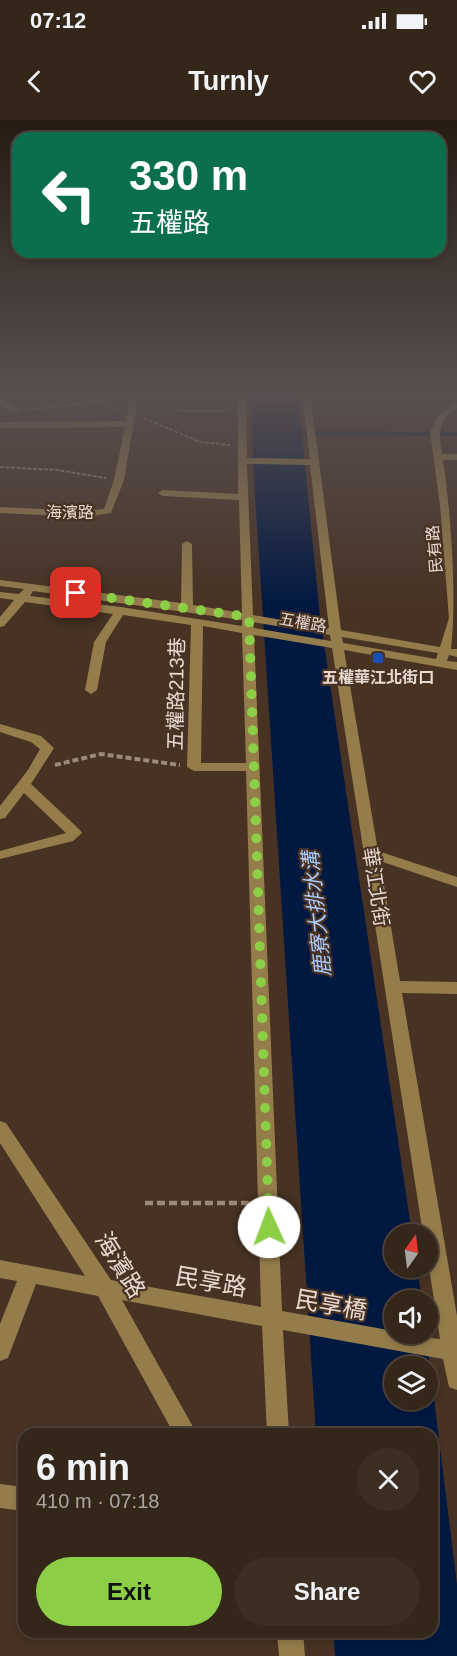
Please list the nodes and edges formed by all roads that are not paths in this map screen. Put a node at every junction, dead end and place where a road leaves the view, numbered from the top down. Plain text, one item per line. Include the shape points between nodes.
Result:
1 (122, 465) edge
2 (246, 465) edge
3 (310, 465) edge
4 (439, 465) edge
5 (163, 493) dead end
6 (244, 496) junction
7 (445, 505) junction
8 (457, 505) edge
9 (0, 510) edge
10 (187, 544) dead end
11 (0, 583) edge
12 (32, 587) junction
13 (0, 595) edge
14 (23, 597) junction
15 (187, 608) junction
16 (121, 610) junction
17 (197, 622) junction
18 (0, 624) edge
19 (255, 625) junction
20 (332, 638) junction
21 (457, 653) edge
22 (443, 657) junction
23 (457, 666) edge
24 (91, 690) dead end
25 (0, 728) edge
26 (253, 767) junction
27 (23, 784) junction
28 (0, 815) edge
29 (370, 852) junction
30 (0, 855) edge
31 (457, 882) edge
32 (392, 987) junction
33 (457, 988) edge
34 (3, 1139) edge
35 (0, 1269) edge
36 (29, 1276) junction
37 (105, 1289) junction
38 (272, 1320) junction
39 (0, 1351) edge
40 (455, 1352) edge
41 (457, 1380) edge
42 (183, 1428) edge
43 (278, 1428) edge
44 (0, 1496) edge
45 (18, 1498) edge
46 (290, 1638) edge
47 (292, 1656) edge

1 - 9 street, 海濱路 via 108,511 85,514
2 - 6 street
3 - 20 street, 華江北街
4 - 7 street, 民有路
5 - 6 street
6 - 19 street
7 - 8 street
7 - 22 street, 民有路 via 455,618
10 - 15 street
11 - 12 street, 五權路
12 - 14 street
12 - 15 street, 五權路
13 - 14 street, 五權路
14 - 16 street, 五權路
14 - 18 street
15 - 19 street, 五權路
16 - 17 street, 五權路
16 - 24 street via 100,642
17 - 19 street, 五權路
17 - 26 street, 五權路213巷 via 194,767
19 - 20 street, 五權路
19 - 26 street
20 - 22 street, 五權路
20 - 29 street, 華江北街
21 - 22 street, 五權路
22 - 23 street, 五權路
25 - 27 street via 36,739 47,748
26 - 38 street
27 - 28 street
27 - 30 street via 75,833
29 - 31 street
29 - 32 street, 華江北街
32 - 33 street
32 - 40 street, 華江北街
34 - 37 street, 海濱路
35 - 36 street, 民享路
36 - 37 street, 民享路
36 - 39 street
37 - 38 street, 民享路
37 - 42 street, 海濱路
38 - 40 street, 民享橋
38 - 43 street
40 - 41 street, 華江北街
44 - 45 street
46 - 47 street

